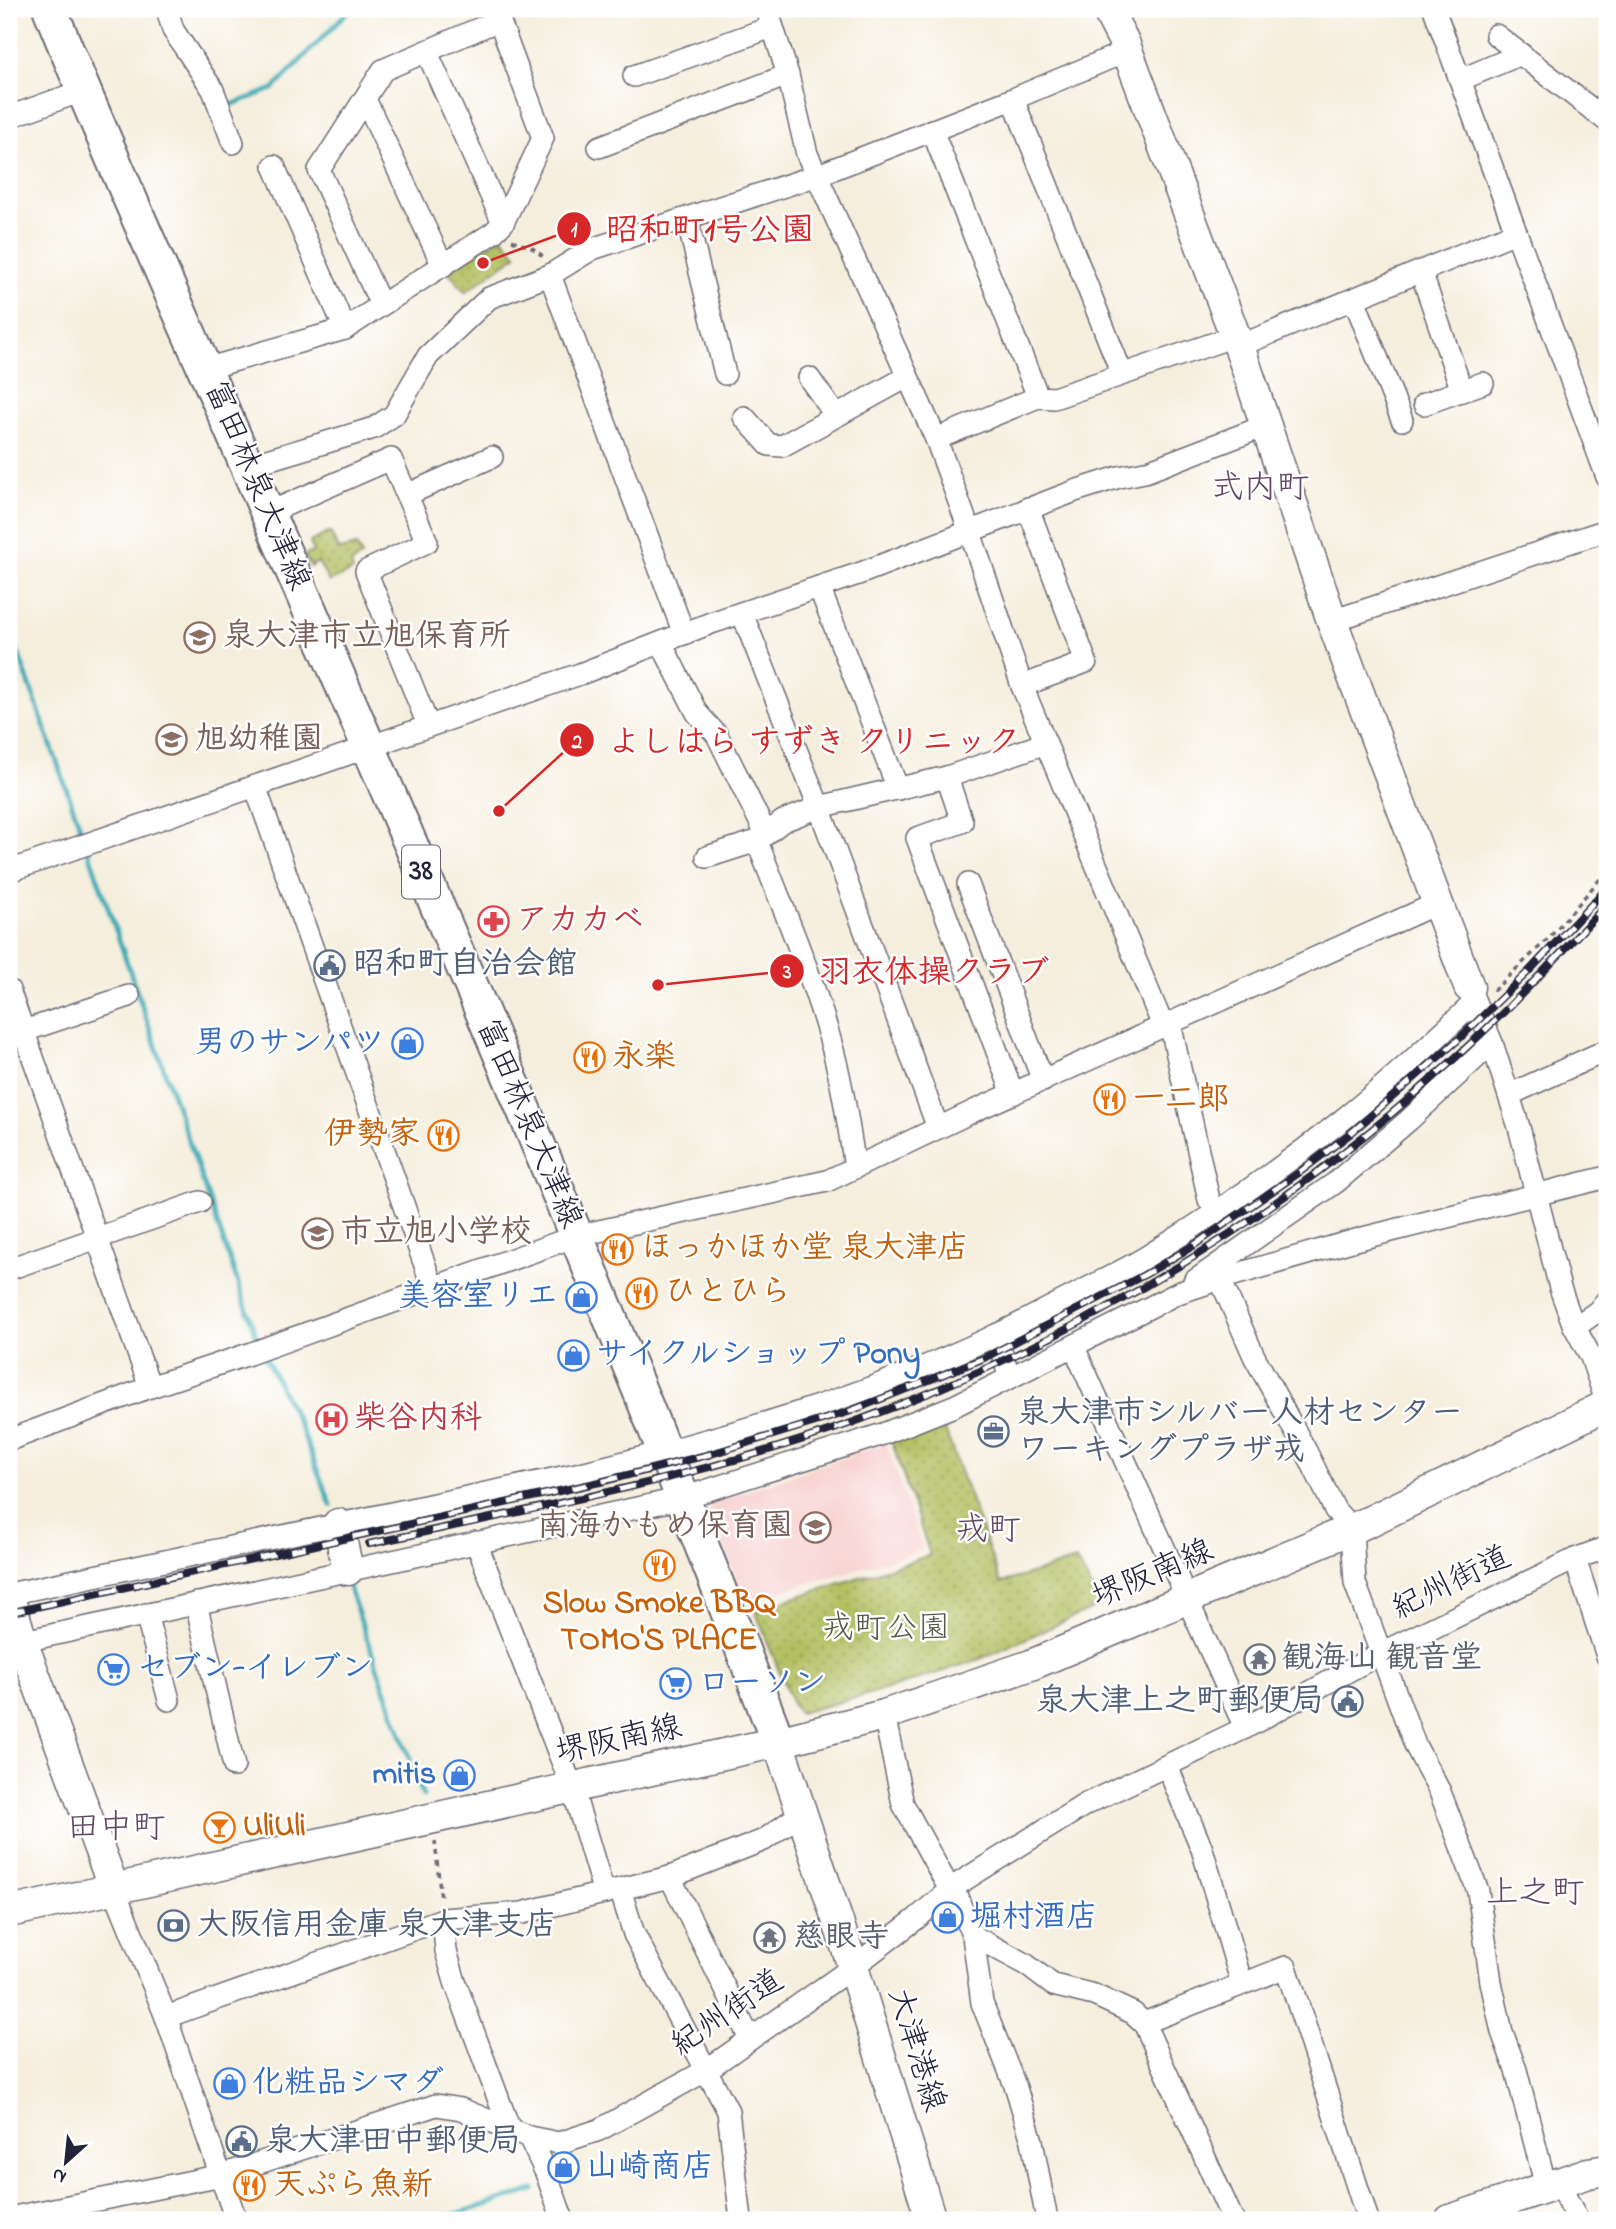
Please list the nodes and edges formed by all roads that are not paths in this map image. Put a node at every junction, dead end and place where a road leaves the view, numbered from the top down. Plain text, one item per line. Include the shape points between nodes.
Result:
1 (50, 9) edge
2 (167, 9) edge
3 (1107, 9) edge
4 (1434, 9) edge
5 (497, 14) edge
6 (770, 18) edge
7 (1496, 35) dead end
8 (1127, 51) junction
9 (427, 52) junction
10 (1521, 54) junction
11 (788, 75) junction
12 (634, 76) dead end
13 (1460, 80) junction
14 (82, 90) junction
15 (365, 99) junction
16 (1013, 99) junction
17 (9, 117) edge
18 (1607, 121) edge
19 (932, 130) junction
20 (233, 143) dead end
21 (599, 147) dead end
22 (274, 166) dead end
23 (818, 175) junction
24 (687, 219) junction
25 (498, 228) junction
26 (1516, 232) junction
27 (443, 266) junction
28 (555, 272) junction
29 (1421, 272) junction
30 (1354, 299) junction
31 (381, 305) junction
32 (345, 330) junction
33 (1237, 341) junction
34 (205, 369) junction
35 (725, 374) dead end
36 (1122, 374) junction
37 (809, 377) dead end
38 (907, 377) junction
39 (1483, 383) dead end
40 (1462, 391) junction
41 (1038, 397) junction
42 (1424, 404) dead end
43 (836, 416) junction
44 (744, 417) dead end
45 (1402, 420) dead end
46 (1265, 426) junction
47 (936, 439) junction
48 (492, 457) dead end
49 (247, 466) junction
50 (1607, 477) edge
51 (406, 495) junction
52 (1028, 508) junction
53 (268, 513) junction
54 (1607, 530) edge
55 (970, 532) junction
56 (820, 587) junction
57 (742, 613) junction
58 (1332, 621) junction
59 (684, 634) junction
60 (661, 642) junction
61 (1022, 686) junction
62 (428, 725) junction
63 (1046, 743) junction
64 (368, 747) junction
65 (947, 777) junction
66 (255, 786) junction
67 (898, 789) junction
68 (819, 807) junction
69 (762, 837) junction
70 (707, 857) dead end
71 (9, 871) edge
72 (968, 884) dead end
73 (1438, 903) junction
74 (9, 990) edge
75 (129, 996) dead end
76 (1474, 998) junction
77 (1166, 1025) junction
78 (16, 1034) edge
79 (1492, 1043) junction
80 (1607, 1050) edge
81 (1043, 1081) junction
82 (1013, 1094) junction
83 (1509, 1095) junction
84 (938, 1128) junction
85 (855, 1167) junction
86 (1607, 1177) edge
87 (1536, 1194) junction
88 (1209, 1200) dead end
89 (200, 1202) dead end
90 (576, 1236) junction
91 (97, 1239) junction
92 (9, 1269) edge
93 (1220, 1279) junction
94 (433, 1288) junction
95 (1178, 1293) junction
96 (1607, 1300) edge
97 (1575, 1327) junction
98 (996, 1335) junction
99 (1074, 1347) junction
100 (1010, 1378) junction
101 (150, 1387) junction
102 (1607, 1405) edge
103 (9, 1440) edge
104 (666, 1452) junction
105 (683, 1498) junction
106 (338, 1524) junction
107 (1352, 1529) junction
108 (476, 1542) junction
109 (1607, 1547) edge
110 (1576, 1559) junction
111 (348, 1570) junction
112 (9, 1596) edge
113 (1186, 1600) junction
114 (196, 1603) junction
115 (146, 1614) junction
116 (15, 1643) edge
117 (1381, 1653) junction
118 (1607, 1656) edge
119 (169, 1700) dead end
120 (884, 1715) junction
121 (1245, 1728) junction
122 (778, 1742) junction
123 (234, 1766) dead end
124 (1167, 1766) junction
125 (572, 1787) junction
126 (802, 1813) junction
127 (670, 1877) junction
128 (953, 1887) junction
129 (114, 1889) junction
130 (612, 1891) junction
131 (9, 1912) edge
132 (443, 1919) junction
133 (973, 1936) junction
134 (853, 1967) junction
135 (1242, 1984) junction
136 (166, 2017) junction
137 (1144, 2023) junction
138 (750, 2039) junction
139 (705, 2071) junction
140 (520, 2133) junction
141 (1607, 2170) edge
142 (230, 2172) junction
143 (1552, 2185) junction
144 (9, 2218) edge
145 (236, 2220) edge
146 (563, 2220) edge
147 (741, 2220) edge
148 (931, 2220) edge
149 (1047, 2220) edge
150 (1233, 2220) edge
151 (1368, 2220) edge
152 (1450, 2220) edge
153 (1578, 2220) edge

1 - 14 main road, 富田林泉大津線 / 38
2 - 20 street via 173,30 213,90
3 - 8 main road
4 - 13 street
5 - 9 street
5 - 25 street via 543,138
6 - 11 street
6 - 12 street
7 - 10 street
8 - 16 street
8 - 33 main road
9 - 15 street via 383,70
9 - 25 street
10 - 13 street
10 - 18 street
11 - 21 street
11 - 23 street via 807,154
13 - 26 street
14 - 17 street
14 - 34 main road, 富田林泉大津線 / 38
15 - 27 street
15 - 31 street via 319,170
16 - 19 street
16 - 36 street
19 - 23 street
19 - 41 street
22 - 32 street
23 - 24 street
23 - 38 street
24 - 28 street via 592,249
24 - 35 street
25 - 27 street
26 - 29 street
26 - 50 street
27 - 31 street
28 - 49 street via 489,298 428,356 394,415 374,428
28 - 59 street
29 - 30 street
29 - 40 street
30 - 33 street
30 - 45 street
31 - 32 street
32 - 34 street
33 - 36 street
33 - 46 main road
34 - 49 main road, 富田林泉大津線 / 38
36 - 41 street via 1054,398
37 - 43 street
38 - 43 street
38 - 47 street
39 - 40 street
40 - 42 street
41 - 47 street
43 - 44 street via 782,446 769,445
46 - 52 street via 1144,472
46 - 58 main road
47 - 55 street
48 - 51 street
49 - 53 main road, 富田林泉大津線 / 38
51 - 53 street via 391,459
51 - 62 street via 427,542 366,571
52 - 55 street
52 - 61 street via 1086,662
53 - 64 main road, 富田林泉大津線 / 38
54 - 58 street
55 - 56 street
55 - 61 street
56 - 57 street
56 - 67 street
57 - 59 street
57 - 68 street
58 - 73 main road
59 - 60 street
60 - 62 street
60 - 69 street via 697,713 717,734
61 - 63 street
62 - 64 street
63 - 65 street
63 - 77 street
64 - 66 street
64 - 90 main road, 富田林泉大津線 / 38
65 - 67 street
65 - 82 street via 962,822 917,838
66 - 71 street
66 - 94 street
67 - 68 street
68 - 69 street via 783,821
68 - 84 street
69 - 70 street
69 - 85 street via 830,1037
72 - 81 street
73 - 76 main road
73 - 77 street
74 - 78 street
75 - 78 street
76 - 79 street
76 - 98 street via 1342,1120 1213,1214 1143,1259
77 - 81 street
77 - 88 street
78 - 91 street
79 - 83 street
79 - 95 street via 1335,1183
80 - 83 street
81 - 82 street
82 - 84 street
83 - 87 street
84 - 85 street
85 - 90 street via 827,1181
86 - 87 street
87 - 93 street
87 - 97 street via 1560,1289
89 - 91 street
90 - 94 street
90 - 104 main road, 富田林泉大津線 / 38
91 - 92 street
91 - 101 street
93 - 95 street
93 - 107 street via 1254,1356 1335,1510
94 - 101 street
95 - 99 street
96 - 97 street
97 - 102 street
98 - 100 street
98 - 104 street via 865,1390
99 - 100 street
99 - 113 street
100 - 105 street via 883,1434
101 - 103 street
102 - 107 main road, 堺阪南線
104 - 105 main road, 富田林泉大津線 / 38
104 - 106 street
105 - 108 street
105 - 122 main road, 富田林泉大津線 / 38
106 - 111 main road
106 - 112 street
107 - 113 main road, 堺阪南線
107 - 117 street via 1355,1583
108 - 111 street
108 - 125 street
109 - 110 street, 紀州街道
110 - 117 street, 紀州街道
110 - 118 street
111 - 114 street
112 - 116 main road
113 - 120 main road, 堺阪南線 via 1031,1665
113 - 121 street
114 - 115 street
114 - 123 street
115 - 116 street
115 - 119 street
116 - 129 main road
117 - 121 street, 紀州街道
117 - 143 street via 1478,1891 1502,2032
120 - 122 main road, 堺阪南線
120 - 128 street via 903,1804 945,1881
121 - 124 street, 紀州街道
122 - 125 main road, 堺阪南線
122 - 126 main road, 大津港線
124 - 128 street, 紀州街道 via 1086,1804
124 - 135 street via 1202,1849
125 - 129 main road, 堺阪南線
125 - 130 street
126 - 127 street via 764,1840
126 - 134 main road, 大津港線
127 - 130 street
127 - 138 street
128 - 133 street
128 - 134 street, 紀州街道
129 - 131 main road, 堺阪南線
129 - 136 street
130 - 132 street via 522,1913
130 - 139 street
132 - 136 street
132 - 140 street via 455,1983
133 - 137 street via 1024,1963 1053,1985 1094,1995
133 - 149 street via 982,2003 1032,2141
134 - 138 street, 紀州街道
134 - 148 main road, 大津港線
135 - 137 street
135 - 151 street via 1286,1967
136 - 142 street
137 - 150 street
138 - 139 street, 紀州街道
139 - 140 street, 紀州街道 via 599,2130 559,2143
139 - 147 street via 728,2111
140 - 142 street, 紀州街道 via 461,2109 436,2105
140 - 146 street via 546,2173
141 - 143 main road
142 - 144 street, 紀州街道
142 - 145 street
143 - 152 main road
143 - 153 street

